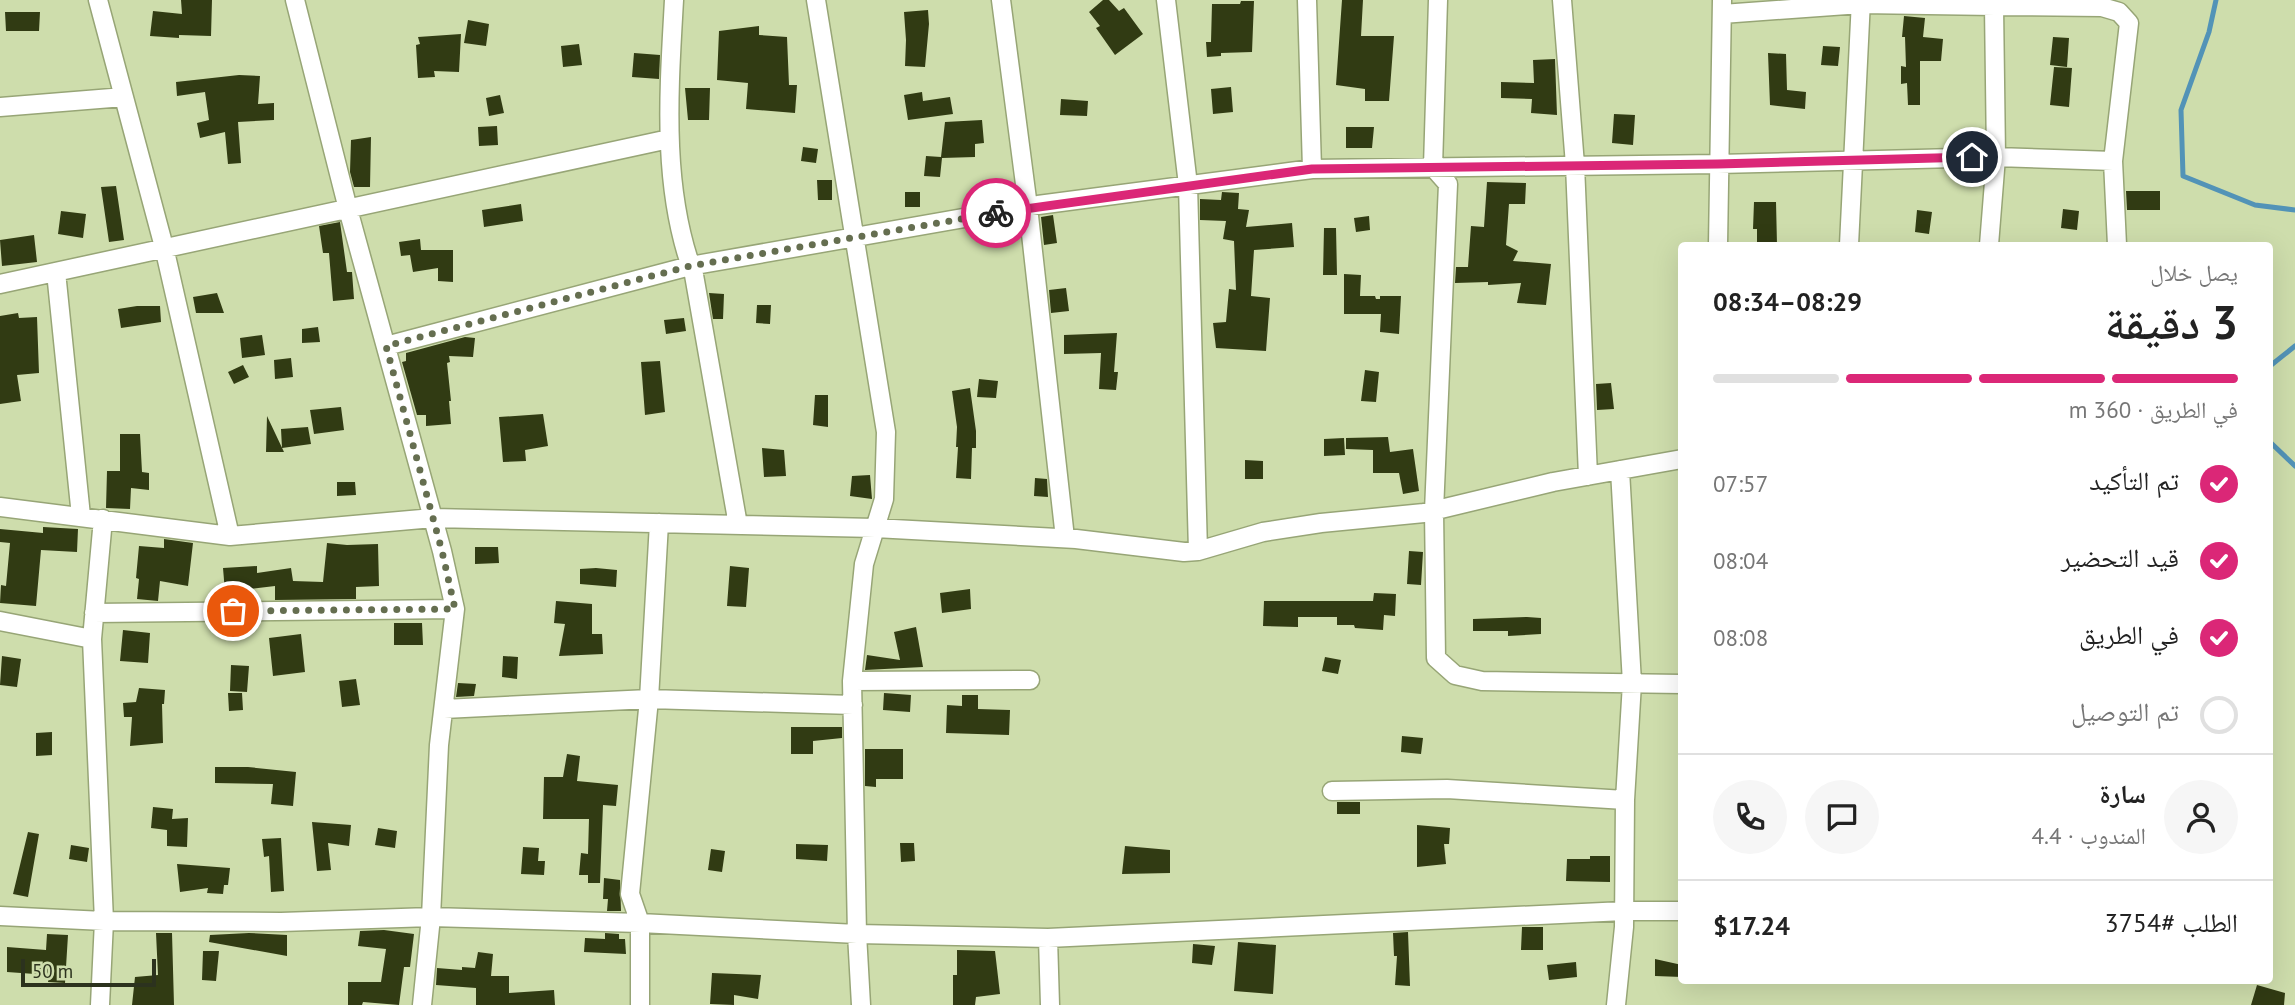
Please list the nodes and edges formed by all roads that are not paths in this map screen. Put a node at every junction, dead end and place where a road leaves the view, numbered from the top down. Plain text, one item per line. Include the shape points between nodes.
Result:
1 (99, 0) edge
2 (295, 0) edge
3 (674, 0) edge
4 (816, 0) edge
5 (1001, 0) edge
6 (1166, 0) edge
7 (1307, 0) edge
8 (1438, 0) edge
9 (1562, 0) edge
10 (1861, 2) edge
11 (1994, 6) junction
12 (1722, 7) edge
13 (124, 97) junction
14 (0, 107) edge
15 (668, 139) junction
16 (1996, 157) junction
17 (1852, 160) junction
18 (2113, 161) junction
19 (1718, 164) junction
20 (1575, 165) junction
21 (1433, 167) junction
22 (1312, 169) junction
23 (1188, 185) junction
24 (1028, 207) junction
25 (348, 209) junction
26 (854, 237) junction
27 (1718, 242) edge
28 (1849, 242) edge
29 (1989, 242) edge
30 (2117, 242) edge
31 (164, 247) junction
32 (690, 266) junction
33 (56, 272) junction
34 (0, 284) edge
35 (386, 346) junction
36 (1678, 461) edge
37 (1620, 470) junction
38 (1588, 476) junction
39 (0, 507) edge
40 (1434, 511) junction
41 (81, 516) junction
42 (433, 518) junction
43 (103, 519) junction
44 (659, 523) junction
45 (738, 525) junction
46 (875, 528) junction
47 (230, 536) junction
48 (1065, 538) junction
49 (1198, 551) junction
50 (455, 609) junction
51 (94, 613) junction
52 (0, 621) edge
53 (92, 639) junction
54 (1030, 680) dead end
55 (852, 681) junction
56 (1632, 683) junction
57 (1678, 684) edge
58 (649, 699) junction
59 (853, 705) junction
60 (444, 709) junction
61 (1332, 790) dead end
62 (1625, 800) junction
63 (1624, 911) junction
64 (1678, 911) edge
65 (0, 916) edge
66 (431, 917) junction
67 (104, 921) junction
68 (640, 923) junction
69 (857, 934) junction
70 (1048, 938) junction
71 (100, 1005) edge
72 (422, 1005) edge
73 (640, 1005) edge
74 (861, 1005) edge
75 (1050, 1005) edge
76 (1616, 1005) edge

1 - 13 street
2 - 25 street
3 - 15 street
4 - 26 street
5 - 24 street
6 - 23 street
7 - 22 street
8 - 21 street
9 - 20 street
10 - 11 street
10 - 12 street
10 - 17 street
11 - 16 street
11 - 18 street via 2102,7 2119,12 2129,23
12 - 19 street
13 - 14 street
13 - 31 street
15 - 25 street
15 - 32 street via 682,247
16 - 17 street
16 - 18 street
16 - 29 street
17 - 19 street
17 - 28 street
18 - 30 street
19 - 20 street
19 - 27 street
20 - 21 street
20 - 38 street
21 - 22 street
21 - 40 street via 1448,184
22 - 23 street
23 - 24 street
23 - 49 street
24 - 26 street
24 - 48 street
25 - 31 street
25 - 35 street
26 - 32 street
26 - 46 street via 886,432 884,499
31 - 33 street
31 - 47 street
32 - 35 street
32 - 45 street
33 - 34 street
33 - 41 street
35 - 42 street
36 - 37 street
37 - 38 street
37 - 56 street
38 - 40 street
39 - 41 street
40 - 49 street via 1263,532
40 - 56 street via 1436,658 1455,675 1482,681
41 - 43 street
42 - 44 street
42 - 47 street
42 - 50 street
43 - 47 street
43 - 51 street
44 - 45 street
44 - 58 street
45 - 46 street
46 - 48 street
46 - 55 street via 864,564
48 - 49 street
50 - 51 street
50 - 60 street
51 - 53 street
52 - 53 street
53 - 67 street
54 - 55 street
55 - 59 street
56 - 57 street
56 - 62 street
58 - 59 street
58 - 60 street
58 - 68 street via 630,894
59 - 69 street
60 - 66 street
61 - 62 street via 1447,789
62 - 63 street
63 - 64 street
63 - 70 street
63 - 76 street
65 - 67 street
66 - 67 street
66 - 68 street
66 - 72 street
67 - 71 street
68 - 69 street
68 - 73 street
69 - 70 street
69 - 74 street
70 - 75 street

